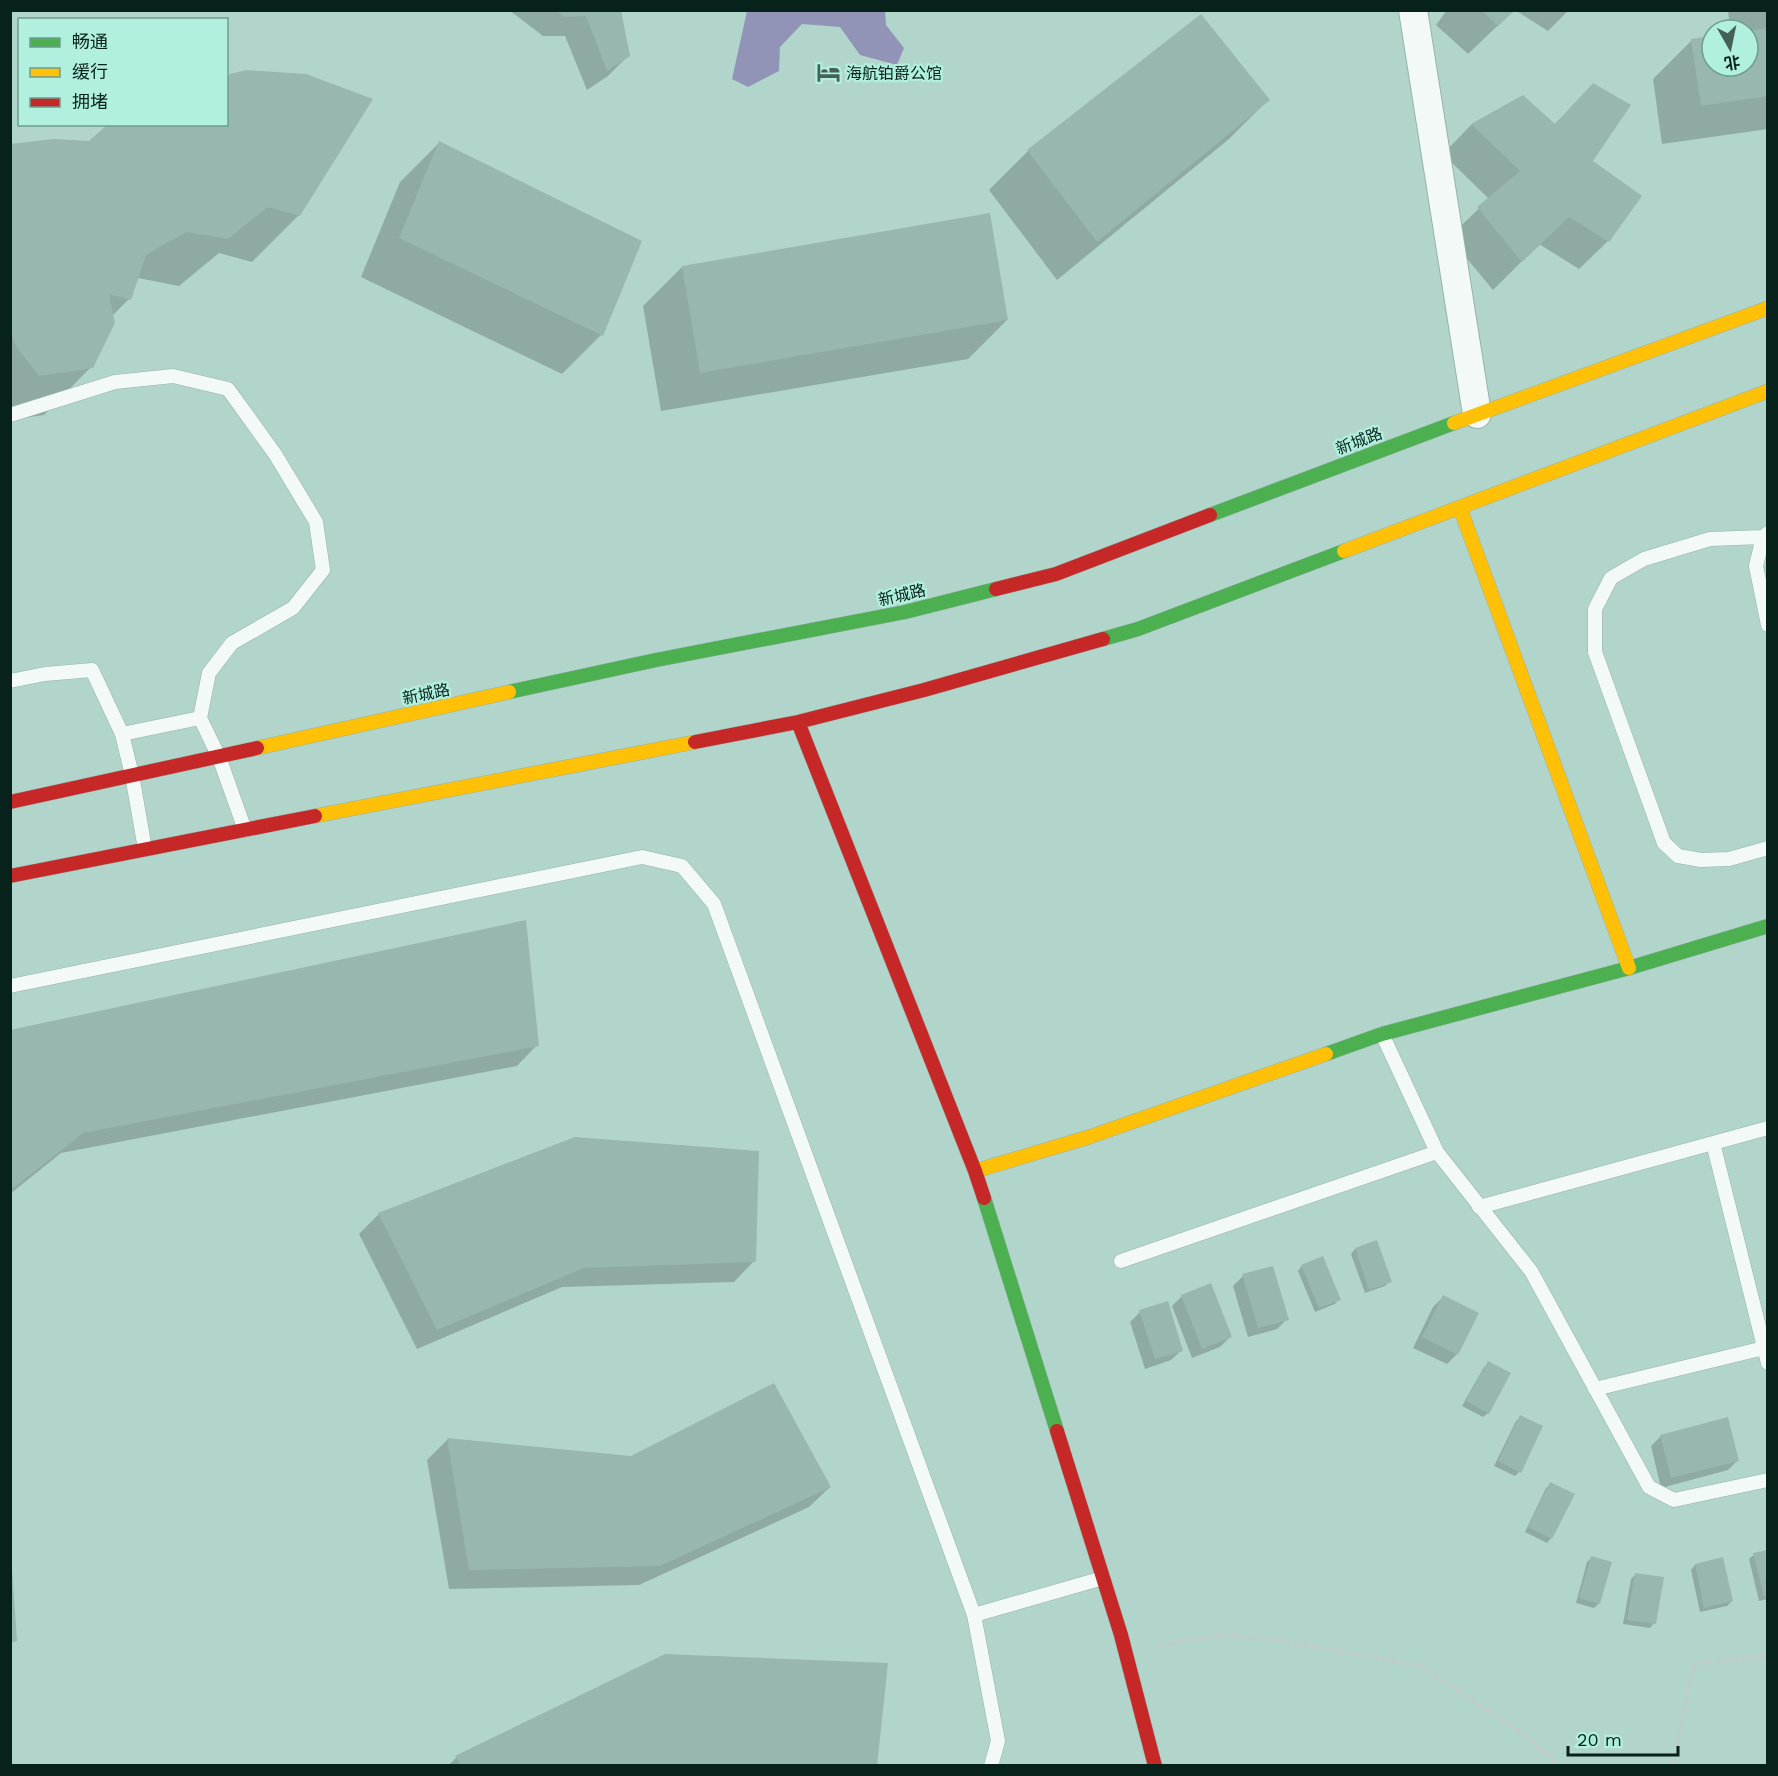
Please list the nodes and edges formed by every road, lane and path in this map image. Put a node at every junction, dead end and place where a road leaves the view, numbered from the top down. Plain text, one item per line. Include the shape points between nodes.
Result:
1 (1413, 10) edge
2 (1767, 308) edge
3 (1767, 390) edge
4 (1476, 414) junction
5 (10, 415) edge
6 (1460, 508) junction
7 (1765, 535) edge
8 (1767, 625) edge
9 (10, 681) edge
10 (200, 718) junction
11 (798, 722) junction
12 (122, 734) junction
13 (219, 757) junction
14 (132, 775) junction
15 (10, 802) edge
16 (245, 830) junction
17 (1767, 848) edge
18 (145, 849) junction
19 (10, 876) edge
20 (1767, 926) edge
21 (1629, 968) junction
22 (10, 986) edge
23 (1382, 1034) junction
24 (1767, 1128) edge
25 (1713, 1143) junction
26 (1437, 1152) junction
27 (975, 1171) junction
28 (1479, 1207) junction
29 (1121, 1261) dead end
30 (1764, 1348) junction
31 (1767, 1363) edge
32 (1595, 1389) junction
33 (1767, 1480) edge
34 (1103, 1578) junction
35 (975, 1615) junction
36 (1125, 1652) junction
37 (1767, 1656) edge
38 (992, 1766) edge
39 (1155, 1766) edge
40 (1558, 1766) edge
41 (1673, 1766) edge

1 - 4 street
2 - 4 main road, 新城路
3 - 6 main road
4 - 13 main road, 新城路 via 1056,574 904,612 656,660
5 - 10 lane via 115,382 173,376 228,389 275,454 316,522 323,570 293,608 232,642 208,673
6 - 11 main road via 1138,629
6 - 21 main road
7 - 8 lane via 1756,566
7 - 17 lane via 1710,539 1644,559 1611,578 1595,609 1595,652 1664,843 1678,856 1701,860 1729,859
9 - 12 lane via 92,670
10 - 12 lane
10 - 13 lane
11 - 16 main road
11 - 27 main road
12 - 14 lane
13 - 14 main road, 新城路
13 - 16 lane
14 - 15 main road, 新城路
14 - 18 lane
16 - 18 main road
18 - 19 main road
20 - 21 main road
21 - 23 main road
22 - 35 lane via 642,857 682,866 714,904
23 - 26 lane
23 - 27 main road via 1089,1137
24 - 25 lane
25 - 28 lane
25 - 30 lane
26 - 28 lane
26 - 29 lane
27 - 34 main road
28 - 32 lane via 1531,1271
30 - 31 lane
30 - 32 lane
32 - 33 lane via 1649,1487 1674,1500
34 - 35 lane
34 - 36 main road
35 - 38 lane via 998,1741
36 - 39 main road
36 - 40 path via 1221,1635 1272,1639 1421,1666 1522,1733
37 - 41 path via 1694,1663

